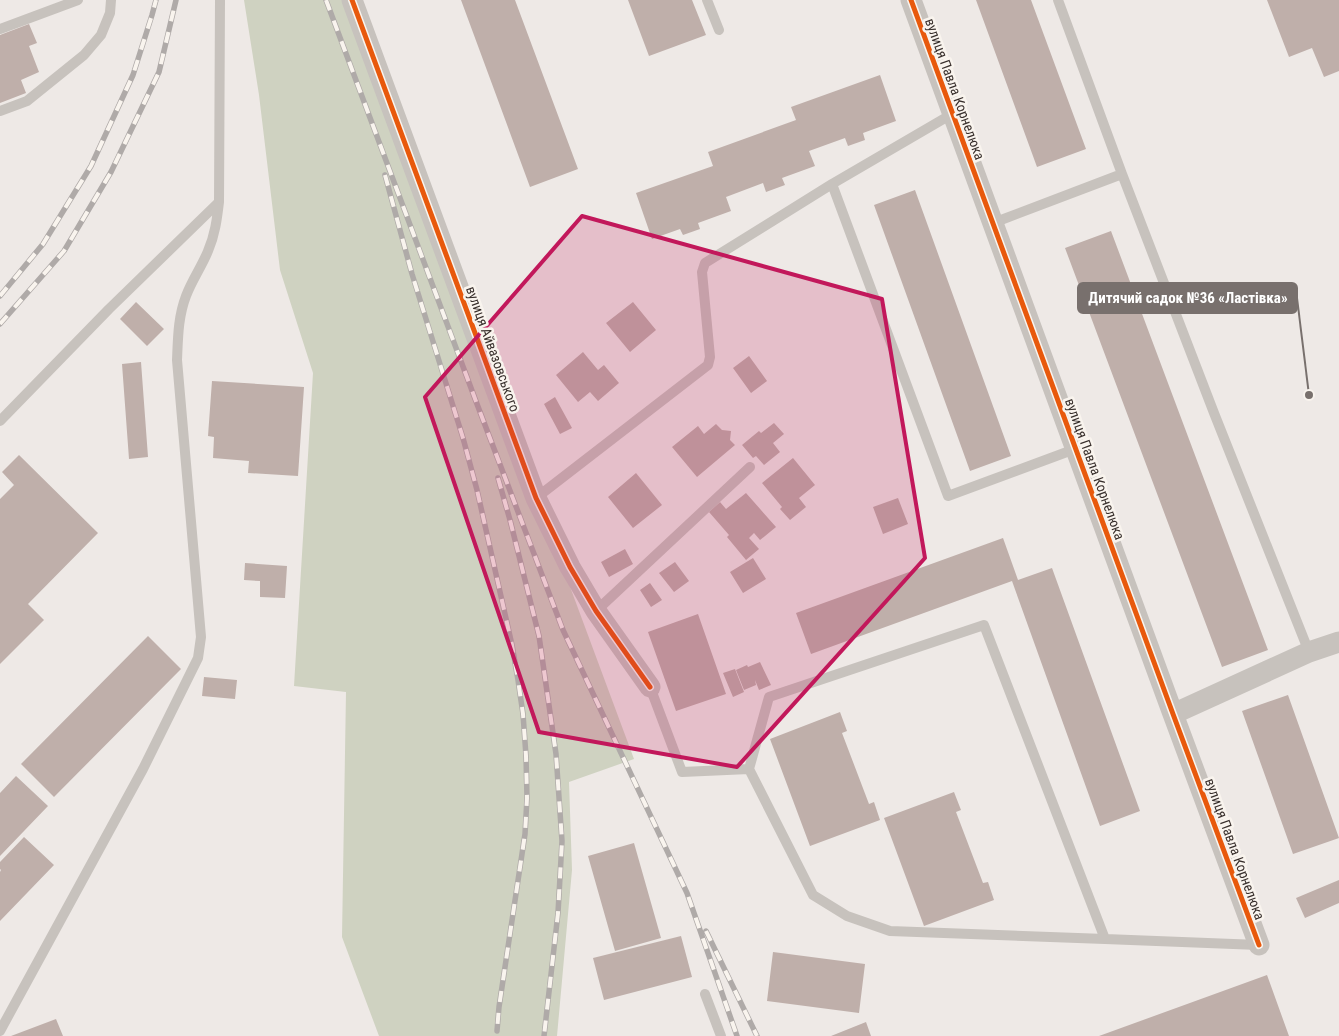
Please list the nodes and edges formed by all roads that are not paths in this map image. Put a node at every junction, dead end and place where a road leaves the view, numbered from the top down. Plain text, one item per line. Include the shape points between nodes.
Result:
1 (78, 0) edge
2 (111, 0) edge
3 (220, 0) edge
4 (352, 0) edge
5 (707, 0) edge
6 (911, 0) edge
7 (1058, 0) edge
8 (0, 29) edge
9 (718, 30) dead end
10 (0, 111) edge
11 (952, 114) junction
12 (1122, 174) junction
13 (832, 184) junction
14 (219, 202) junction
15 (992, 223) junction
16 (0, 421) edge
17 (1075, 449) junction
18 (750, 467) dead end
19 (536, 498) junction
20 (596, 611) junction
21 (1339, 642) edge
22 (1310, 652) junction
23 (650, 687) joint
24 (1173, 714) junction
25 (749, 769) junction
26 (1105, 939) junction
27 (1259, 946) joint
28 (705, 994) dead end
29 (0, 1031) edge
30 (721, 1036) edge

1 - 8 lane
2 - 10 lane via 110,13 101,35 84,55 27,101
3 - 14 lane
4 - 19 street, вулиця Айвазовського
5 - 9 lane
6 - 11 street, вулиця Павла Корнелюка
7 - 12 lane
11 - 13 lane
11 - 15 street, вулиця Павла Корнелюка
12 - 15 lane
12 - 22 lane
13 - 17 lane via 948,496
13 - 19 lane via 706,263 702,272 710,357 708,365
14 - 16 lane
14 - 29 lane via 216,228 186,295 178,328 177,360 201,637 198,658 143,769
15 - 17 street, вулиця Павла Корнелюка
17 - 24 street, вулиця Павла Корнелюка
18 - 20 lane
19 - 20 street, вулиця Айвазовського
20 - 23 street, вулиця Айвазовського
21 - 22 street
22 - 24 street
23 - 25 lane via 682,772
24 - 27 street, вулиця Павла Корнелюка
25 - 26 lane via 813,895 847,916 890,931
25 - 26 lane via 769,697 984,625
26 - 27 lane
28 - 30 lane

